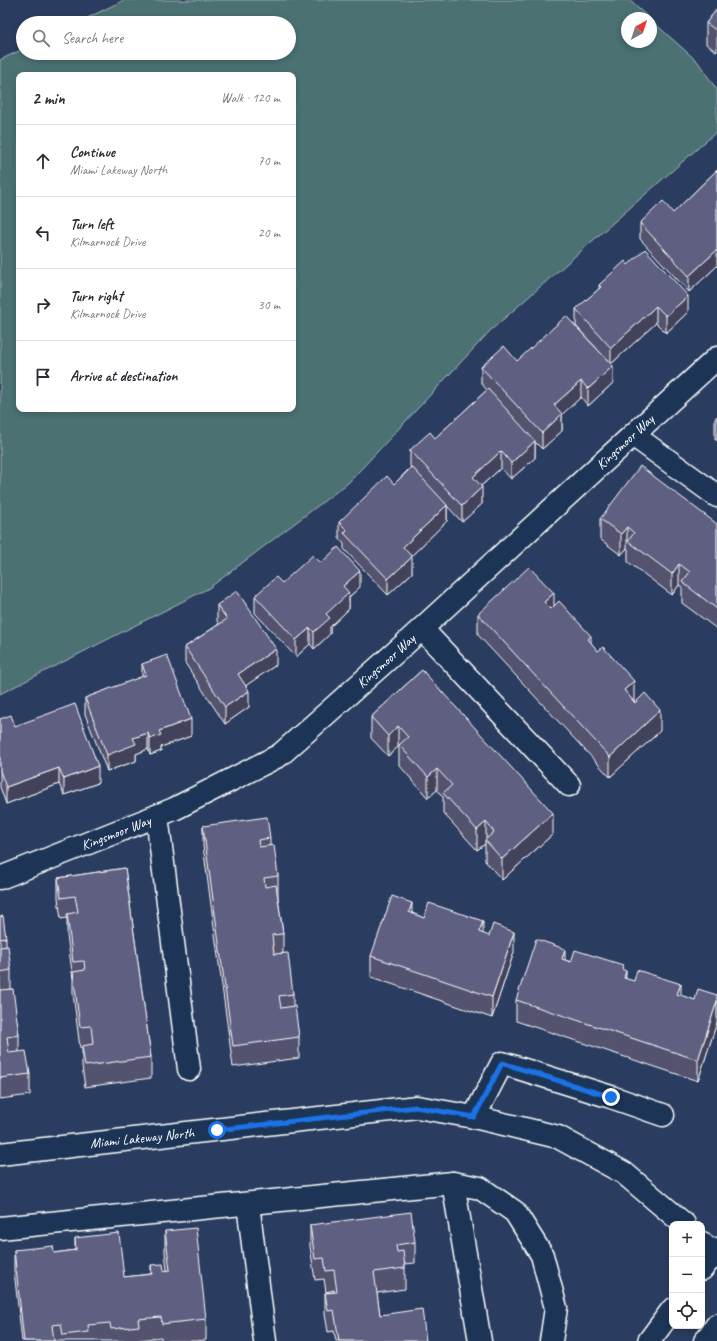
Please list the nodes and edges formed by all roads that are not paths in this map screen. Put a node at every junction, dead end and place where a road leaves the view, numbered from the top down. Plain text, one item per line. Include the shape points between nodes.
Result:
1 (717, 358) edge
2 (634, 435) junction
3 (717, 496) edge
4 (422, 629) junction
5 (569, 785) dead end
6 (157, 816) junction
7 (0, 878) edge
8 (189, 1069) dead end
9 (663, 1115) dead end
10 (474, 1117) junction
11 (0, 1154) edge
12 (453, 1183) junction
13 (248, 1204) junction
14 (680, 1221) edge
15 (0, 1228) edge
16 (669, 1314) edge
17 (717, 1325) edge
18 (265, 1341) edge
19 (480, 1341) edge
20 (551, 1341) edge
21 (649, 1341) edge
22 (705, 1341) edge

1 - 2 street, Kingsmoor Way
2 - 3 street
2 - 4 street, Kingsmoor Way
4 - 5 street
4 - 6 street, Kingsmoor Way via 280,755
6 - 7 street, Kingsmoor Way
6 - 8 street
9 - 10 street via 502,1063
10 - 11 street, Miami Lakeway North via 416,1107
10 - 14 street, Miami Lakeway North via 558,1136 624,1173
12 - 13 street
12 - 19 street
12 - 20 street via 480,1188 514,1212 542,1255 556,1308
13 - 15 street
13 - 18 street
16 - 21 street
17 - 22 street

